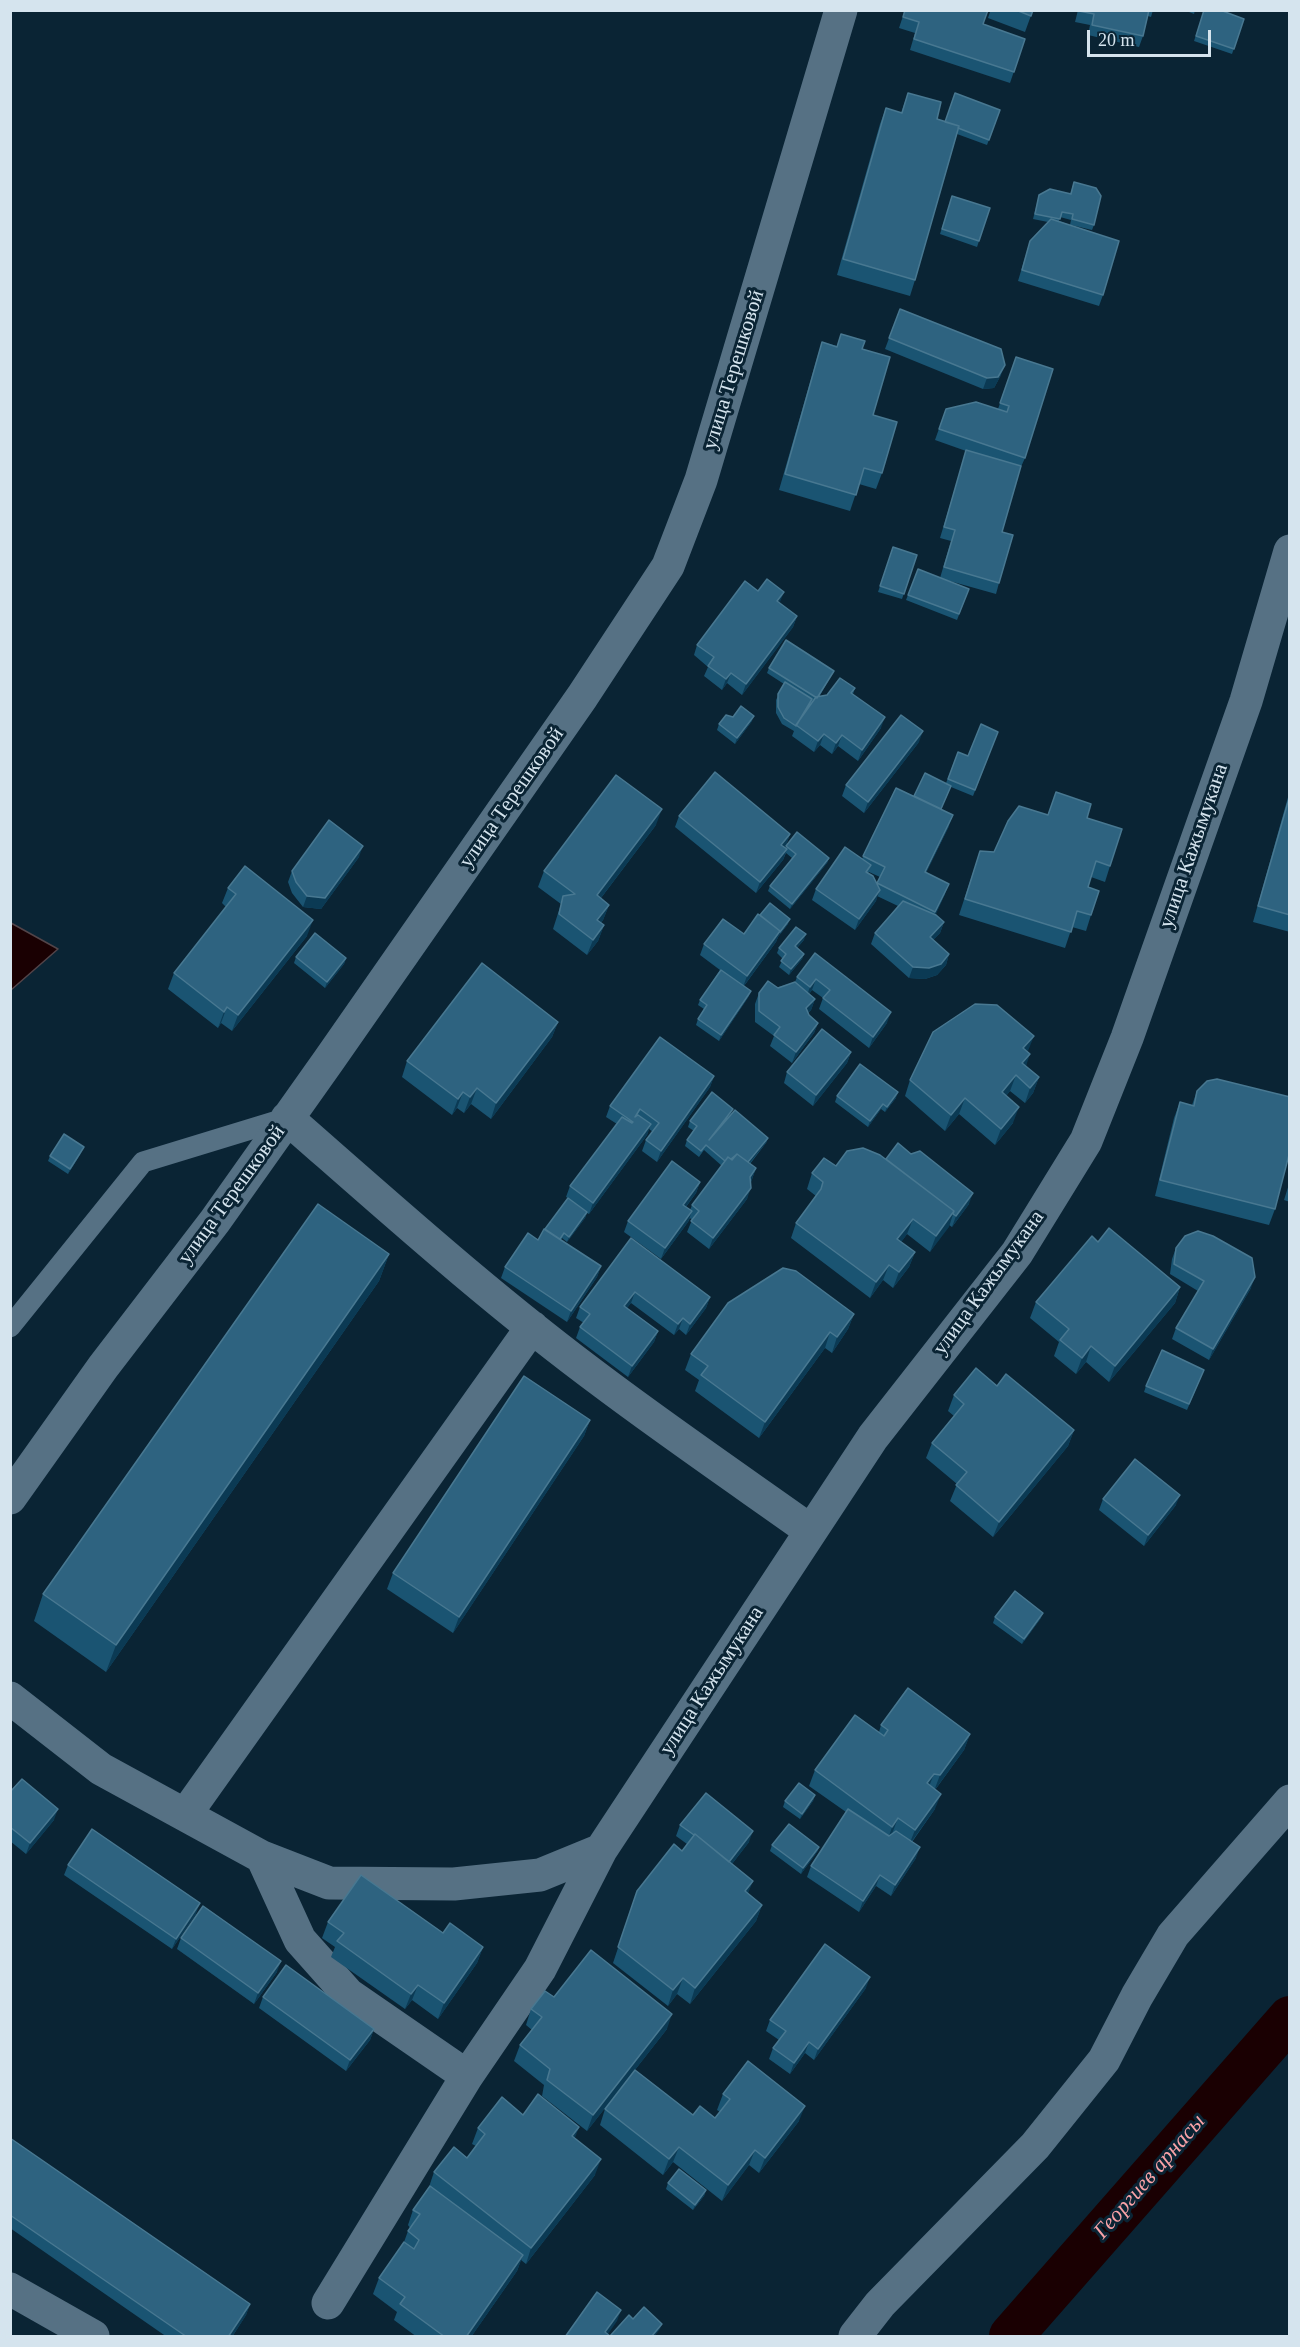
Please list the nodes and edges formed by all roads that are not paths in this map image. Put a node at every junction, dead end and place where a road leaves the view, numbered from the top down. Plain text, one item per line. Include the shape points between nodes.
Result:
1 (841, 10) edge
2 (1290, 551) edge
3 (287, 1118) junction
4 (10, 1327) edge
5 (532, 1327) junction
6 (10, 1498) edge
7 (811, 1531) junction
8 (10, 1698) edge
9 (1290, 1801) edge
10 (185, 1815) junction
11 (601, 1850) junction
12 (262, 1857) junction
13 (467, 2076) junction
14 (10, 2289) edge
15 (328, 2303) dead end
16 (93, 2337) edge
17 (855, 2337) edge

1 - 3 street, улица Терешковой via 701,480 668,566 582,697
2 - 7 street, улица Кажымукана via 1246,701 1127,1038 1086,1141 1017,1253 873,1437
3 - 4 lane via 143,1162
3 - 5 street
3 - 6 street, улица Терешковой
5 - 7 street via 603,1383
5 - 10 street
7 - 11 street, улица Кажымукана
8 - 10 street via 101,1769
9 - 17 street via 1173,1935 1098,2069 1035,2146 880,2304
10 - 12 street
11 - 12 street via 540,1875 454,1884 329,1883
11 - 13 street, улица Кажымукана via 540,1969
12 - 13 street via 300,1940 348,1994
13 - 15 street, улица Кажымукана
14 - 16 street

